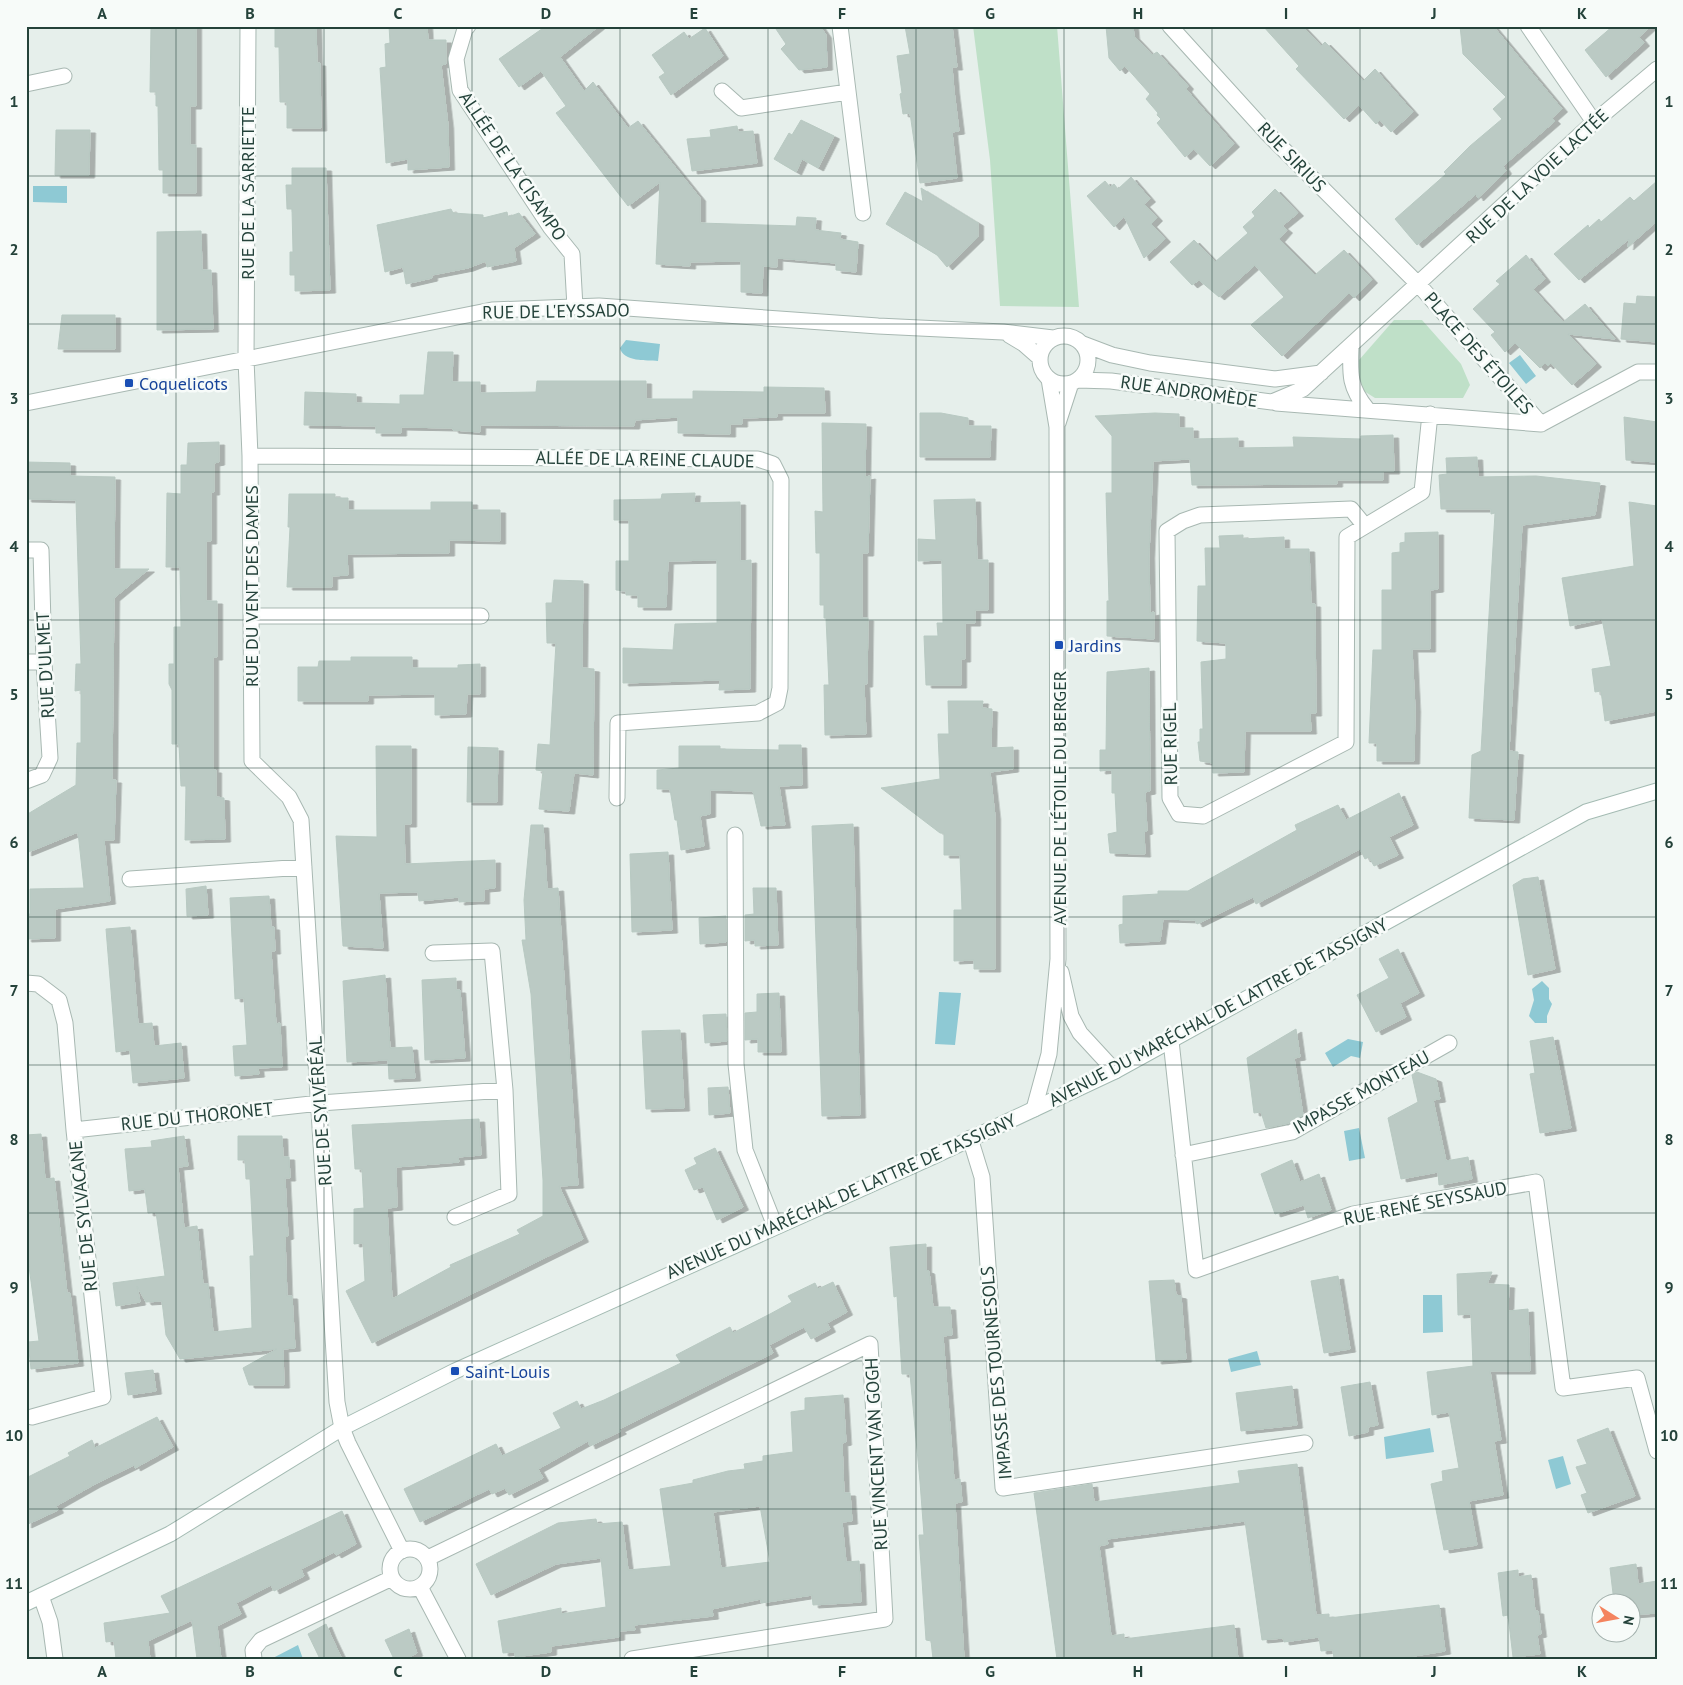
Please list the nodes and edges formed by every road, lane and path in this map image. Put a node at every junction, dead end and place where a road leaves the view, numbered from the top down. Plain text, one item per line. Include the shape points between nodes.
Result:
1 (248, 26) edge
2 (468, 26) edge
3 (840, 26) edge
4 (1170, 26) edge
5 (1528, 26) edge
6 (1657, 70) edge
7 (64, 76) dead end
8 (26, 84) edge
9 (722, 91) dead end
10 (848, 92) junction
11 (1594, 122) junction
12 (863, 212) dead end
13 (1419, 285) junction
14 (575, 307) junction
15 (1003, 332) junction
16 (1053, 338) junction
17 (1083, 344) junction
18 (1351, 347) junction
19 (1040, 358) junction
20 (246, 359) junction
21 (1657, 372) edge
22 (1321, 373) junction
23 (1049, 379) junction
24 (1074, 382) junction
25 (1272, 402) junction
26 (26, 403) edge
27 (1366, 410) junction
28 (1430, 414) junction
29 (1542, 424) junction
30 (1056, 427) junction
31 (250, 456) junction
32 (1365, 526) junction
33 (26, 550) edge
34 (251, 616) junction
35 (481, 616) dead end
36 (26, 662) edge
37 (44, 662) junction
38 (26, 781) edge
39 (1657, 792) edge
40 (288, 798) joint
41 (617, 798) dead end
42 (736, 836) dead end
43 (304, 868) junction
44 (130, 879) dead end
45 (434, 953) dead end
46 (1058, 958) junction
47 (26, 983) edge
48 (1171, 1041) junction
49 (1449, 1043) dead end
50 (1115, 1071) junction
51 (505, 1090) junction
52 (320, 1103) junction
53 (1034, 1109) junction
54 (74, 1130) junction
55 (970, 1138) junction
56 (1183, 1155) junction
57 (455, 1217) dead end
58 (775, 1226) junction
59 (32, 1417) dead end
60 (342, 1428) junction
61 (1305, 1443) dead end
62 (1657, 1451) edge
63 (402, 1551) junction
64 (428, 1558) junction
65 (392, 1578) junction
66 (420, 1587) junction
67 (41, 1596) junction
68 (26, 1603) edge
69 (55, 1659) edge
70 (254, 1659) edge
71 (458, 1659) edge
72 (632, 1659) edge

1 - 20 street, RUE DE LA SARRIETTE
2 - 14 street, ALLÉE DE LA CISAMPO via 456,59 460,90 551,228 572,254
3 - 10 street
4 - 13 street, RUE SIRIUS via 1267,133
5 - 11 street
6 - 11 street, RUE DE LA VOIE LACTÉE
7 - 8 street
9 - 10 street via 740,108
10 - 12 street
11 - 13 street, RUE DE LA VOIE LACTÉE
13 - 18 street, RUE ANDROMÈDE
13 - 29 street, PLACE DES ÉTOILES
14 - 15 street, RUE DE L'EYSSADO
14 - 20 street, RUE DE L'EYSSADO via 492,310
15 - 16 street, RUE DE L'EYSSADO
15 - 19 street, RUE DE L'EYSSADO
16 - 17 street via 1069,336
16 - 19 street via 1042,350
17 - 22 street, RUE ANDROMÈDE via 1112,355 1150,363 1275,379
17 - 24 street via 1087,368
18 - 22 street, RUE ANDROMÈDE
18 - 27 street via 1352,385
19 - 23 street via 1043,373
20 - 26 street, RUE DE L'EYSSADO
20 - 31 street, RUE DU VENT DES DAMES
21 - 29 street via 1638,372
22 - 25 street, RUE ANDROMÈDE via 1303,389
23 - 24 street via 1063,384
23 - 30 street, AVENUE DE L'ÉTOILE DU BERGER
24 - 25 street, RUE ANDROMÈDE via 1111,381
24 - 30 street, AVENUE DE L'ÉTOILE DU BERGER
25 - 27 street, PLACE DES ÉTOILES
27 - 28 street, PLACE DES ÉTOILES
28 - 29 street, PLACE DES ÉTOILES
28 - 32 street, RUE RIGEL via 1422,492
30 - 46 street, AVENUE DE L'ÉTOILE DU BERGER
31 - 34 street, RUE DU VENT DES DAMES
31 - 41 street, ALLÉE DE LA REINE CLAUDE via 758,458 773,464 781,480 780,688 776,703 758,713 618,723
32 - 32 street, RUE RIGEL via 1347,537 1346,742 1203,816 1179,814 1170,798 1167,531 1200,515 1352,509
33 - 37 street, RUE D'ULMET via 41,550
34 - 35 street
34 - 40 street, RUE DU VENT DES DAMES via 252,761
36 - 37 street
37 - 38 street, RUE D'ULMET via 50,758 42,775
39 - 48 street, AVENUE DU MARÉCHAL DE LATTRE DE TASSIGNY via 1586,812
40 - 43 street, RUE DE SYLVÉRÉAL via 301,820
42 - 58 street via 736,1064 745,1150
43 - 44 street
43 - 52 street, RUE DE SYLVÉRÉAL
45 - 51 street via 492,951
46 - 50 street, AVENUE DE L'ÉTOILE DU BERGER via 1071,1016 1080,1033
46 - 53 street, AVENUE DE L'ÉTOILE DU BERGER via 1049,1054
47 - 54 street, RUE DE SYLVACANE via 38,984 59,1000 65,1023
48 - 50 street, AVENUE DU MARÉCHAL DE LATTRE DE TASSIGNY
48 - 56 street, RUE RENÉ SEYSSAUD
49 - 56 street, IMPASSE MONTEAU via 1292,1132
50 - 53 street, AVENUE DU MARÉCHAL DE LATTRE DE TASSIGNY
51 - 52 street, RUE DU THORONET
51 - 57 street via 510,1194
52 - 54 street, RUE DU THORONET
52 - 60 street, RUE DE SYLVÉRÉAL
53 - 55 street, AVENUE DU MARÉCHAL DE LATTRE DE TASSIGNY
54 - 59 street, RUE DE SYLVACANE via 103,1397
55 - 58 street, AVENUE DU MARÉCHAL DE LATTRE DE TASSIGNY
55 - 61 street, IMPASSE DES TOURNESOLS via 982,1177 1003,1488
56 - 62 street, RUE RENÉ SEYSSAUD via 1196,1270 1352,1214 1536,1182 1563,1388 1637,1378
58 - 60 street, AVENUE DU MARÉCHAL DE LATTRE DE TASSIGNY via 511,1345
60 - 63 street, RUE DE SYLVÉRÉAL
60 - 67 street, AVENUE DU MARÉCHAL DE LATTRE DE TASSIGNY via 170,1534
63 - 64 street via 412,1548
63 - 65 street via 391,1562
64 - 66 street via 430,1575
64 - 72 street, RUE VINCENT VAN GOGH via 870,1344 885,1619
65 - 66 street via 405,1589
65 - 70 street via 261,1640 253,1650
66 - 71 street
67 - 68 street, AVENUE DU MARÉCHAL DE LATTRE DE TASSIGNY
67 - 69 street via 50,1622

